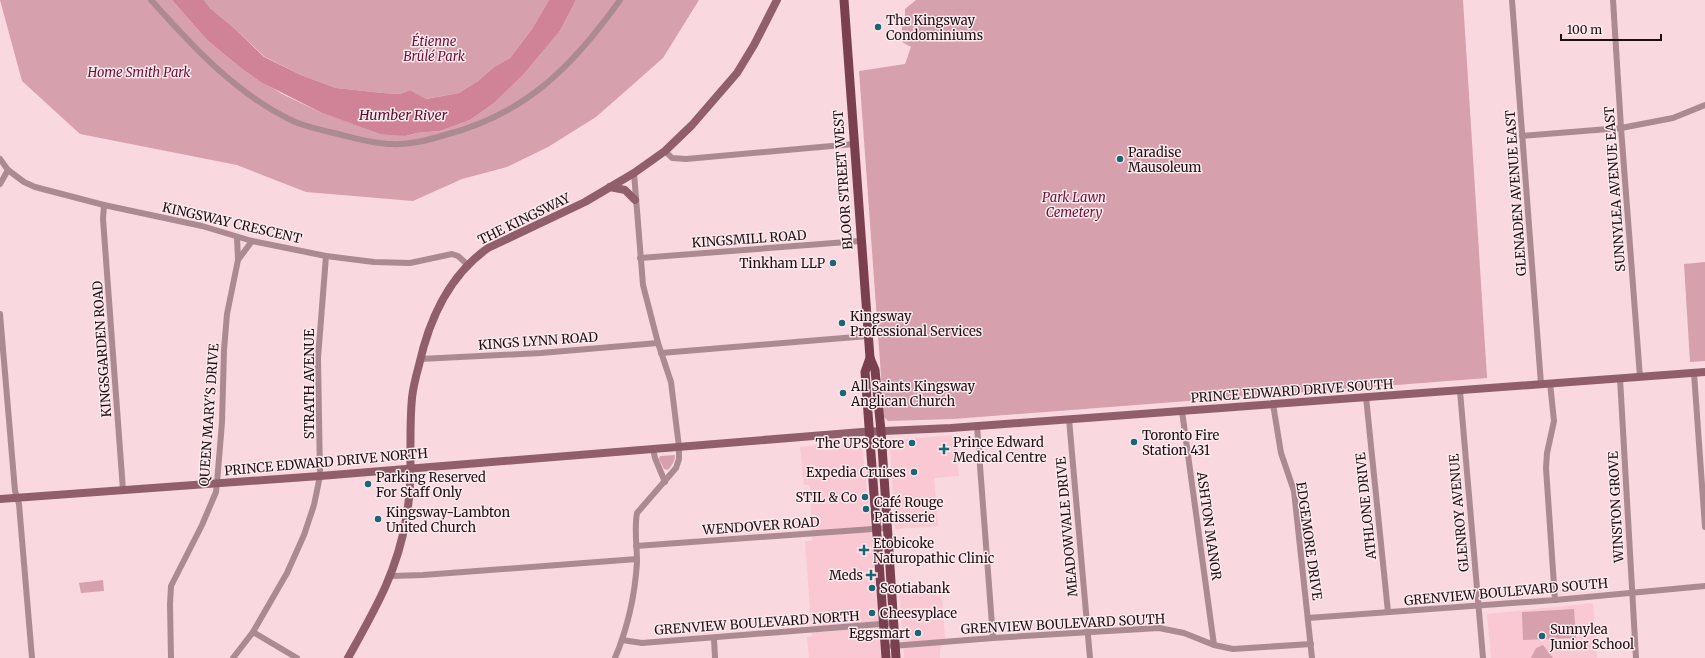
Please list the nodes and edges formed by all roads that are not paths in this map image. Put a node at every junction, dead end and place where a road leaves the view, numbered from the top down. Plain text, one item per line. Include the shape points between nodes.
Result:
1 (151, 0) edge
2 (620, 0) edge
3 (777, 0) edge
4 (844, 0) edge
5 (1512, 0) edge
6 (1613, 0) edge
7 (1705, 105) edge
8 (1621, 128) junction
9 (1522, 136) junction
10 (854, 144) junction
11 (665, 151) junction
12 (0, 159) edge
13 (8, 170) junction
14 (634, 173) junction
15 (0, 184) edge
16 (610, 187) junction
17 (635, 200) junction
18 (104, 205) junction
19 (237, 237) junction
20 (252, 241) junction
21 (860, 241) junction
22 (326, 256) junction
23 (640, 258) junction
24 (238, 260) junction
25 (468, 265) junction
26 (0, 314) edge
27 (868, 336) junction
28 (658, 343) junction
29 (661, 352) junction
30 (870, 358) junction
31 (420, 359) junction
32 (1705, 372) edge
33 (1694, 373) junction
34 (1640, 377) junction
35 (1620, 378) junction
36 (1550, 383) junction
37 (1542, 384) junction
38 (1460, 391) junction
39 (1366, 397) junction
40 (1273, 404) junction
41 (1182, 411) junction
42 (1069, 419) junction
43 (976, 426) junction
44 (880, 431) junction
45 (869, 432) junction
46 (679, 447) junction
47 (653, 449) junction
48 (411, 468) junction
49 (320, 476) junction
50 (665, 482) junction
51 (217, 483) junction
52 (123, 490) junction
53 (17, 498) junction
54 (0, 499) edge
55 (1705, 527) edge
56 (887, 528) junction
57 (877, 529) junction
58 (636, 546) junction
59 (637, 559) junction
60 (391, 576) junction
61 (1705, 586) edge
62 (1632, 593) junction
63 (1555, 600) junction
64 (1478, 606) junction
65 (1388, 612) junction
66 (1308, 618) junction
67 (888, 623) junction
68 (253, 632) junction
69 (1086, 632) junction
70 (714, 638) junction
71 (993, 638) junction
72 (622, 640) junction
73 (1310, 644) junction
74 (1214, 645) junction
75 (890, 647) junction
76 (32, 658) edge
77 (171, 658) edge
78 (233, 658) edge
79 (296, 658) edge
80 (348, 658) edge
81 (615, 658) edge
82 (715, 658) edge
83 (886, 658) edge
84 (896, 658) edge
85 (1090, 658) edge
86 (1312, 658) edge
87 (1483, 658) edge
88 (1636, 658) edge

1 - 2 street via 215,67 275,111 315,128 366,141 393,144 420,142 467,129 520,104 555,78 571,62
3 - 11 street, THE KINGSWAY via 737,73 692,125
4 - 10 main road, BLOOR STREET WEST
5 - 9 street, GLENADEN AVENUE EAST
6 - 8 street, SUNNYLEA AVENUE EAST
7 - 8 street via 1673,118
8 - 9 street
8 - 34 street, SUNNYLEA AVENUE EAST
9 - 37 street, GLENADEN AVENUE EAST
10 - 11 street via 686,159 670,157
10 - 21 main road, BLOOR STREET WEST
11 - 14 street, THE KINGSWAY
12 - 13 street, KINGSWAY CRESCENT
13 - 15 street
13 - 18 street, KINGSWAY CRESCENT via 35,187
14 - 16 street, THE KINGSWAY
14 - 17 street
16 - 17 street via 625,190
16 - 25 street, THE KINGSWAY via 569,211 488,248
17 - 23 street
18 - 19 street, KINGSWAY CRESCENT via 202,226
18 - 52 street, KINGSGARDEN ROAD
19 - 20 street, KINGSWAY CRESCENT
19 - 24 street, QUEEN MARY'S DRIVE
20 - 22 street, KINGSWAY CRESCENT
20 - 24 street, QUEEN MARY'S DRIVE
21 - 23 street, KINGSMILL ROAD
21 - 27 main road, BLOOR STREET WEST
22 - 25 street, KINGSWAY CRESCENT via 410,263 452,254
22 - 49 street, STRATH AVENUE via 318,358
23 - 28 street via 643,285
24 - 51 street, QUEEN MARY'S DRIVE via 228,308 224,350
25 - 31 street, THE KINGSWAY via 434,314
26 - 53 street
27 - 29 street
27 - 30 main road, BLOOR STREET WEST
28 - 29 street
28 - 31 street, KINGS LYNN ROAD via 541,353
29 - 46 street via 671,382
30 - 44 main road, BLOOR STREET WEST via 875,370
30 - 45 main road, BLOOR STREET WEST via 865,372
31 - 48 street, THE KINGSWAY via 412,398
32 - 33 street, PRINCE EDWARD DRIVE SOUTH
33 - 34 street, PRINCE EDWARD DRIVE SOUTH
33 - 55 street
34 - 35 street, PRINCE EDWARD DRIVE SOUTH
35 - 36 street, PRINCE EDWARD DRIVE SOUTH
35 - 62 street, WINSTON GROVE
36 - 37 street, PRINCE EDWARD DRIVE SOUTH
36 - 63 street via 1554,421 1546,468
37 - 38 street, PRINCE EDWARD DRIVE SOUTH
38 - 39 street, PRINCE EDWARD DRIVE SOUTH
38 - 64 street, GLENROY AVENUE
39 - 40 street, PRINCE EDWARD DRIVE SOUTH
39 - 65 street, ATHLONE DRIVE
40 - 41 street, PRINCE EDWARD DRIVE SOUTH
40 - 66 street, EDGEMORE DRIVE via 1281,453 1294,491
41 - 42 street, PRINCE EDWARD DRIVE SOUTH
41 - 74 street, ASHTON MANOR
42 - 43 street, PRINCE EDWARD DRIVE SOUTH
42 - 69 street, MEADOWVALE DRIVE
43 - 44 street, PRINCE EDWARD DRIVE SOUTH
43 - 71 street
44 - 45 street, PRINCE EDWARD DRIVE SOUTH
44 - 56 main road, BLOOR STREET WEST
45 - 46 street, PRINCE EDWARD DRIVE NORTH
45 - 57 main road, BLOOR STREET WEST
46 - 47 street, PRINCE EDWARD DRIVE NORTH
46 - 50 street via 676,468
47 - 48 street, PRINCE EDWARD DRIVE NORTH
47 - 50 street
48 - 49 street, PRINCE EDWARD DRIVE NORTH
48 - 60 street, THE KINGSWAY via 407,518
49 - 51 street, PRINCE EDWARD DRIVE NORTH
49 - 68 street, STRATH AVENUE via 304,535 287,573
50 - 58 street via 637,512
51 - 52 street, PRINCE EDWARD DRIVE NORTH
51 - 77 street, QUEEN MARY'S DRIVE via 216,492 202,526 171,586
52 - 53 street, PRINCE EDWARD DRIVE NORTH
53 - 54 street, PRINCE EDWARD DRIVE NORTH
53 - 76 street
56 - 57 street, WENDOVER ROAD
56 - 67 main road, BLOOR STREET WEST
57 - 58 street, WENDOVER ROAD
57 - 67 main road, BLOOR STREET WEST
58 - 59 street
59 - 60 street
59 - 72 street via 632,602
60 - 80 street, THE KINGSWAY
61 - 62 street, GRENVIEW BOULEVARD SOUTH
62 - 63 street, GRENVIEW BOULEVARD SOUTH
62 - 88 street, WINSTON GROVE
63 - 64 street, GRENVIEW BOULEVARD SOUTH
64 - 65 street, GRENVIEW BOULEVARD SOUTH
64 - 87 street, GLENROY AVENUE
65 - 66 street, GRENVIEW BOULEVARD SOUTH
66 - 73 street, EDGEMORE DRIVE
67 - 70 street, GRENVIEW BOULEVARD NORTH
67 - 75 main road, BLOOR STREET WEST
68 - 78 street, STRATH AVENUE
68 - 79 street
69 - 71 street, GRENVIEW BOULEVARD SOUTH
69 - 74 street, GRENVIEW BOULEVARD SOUTH via 1168,629
69 - 85 street, MEADOWVALE DRIVE
70 - 72 street, GRENVIEW BOULEVARD NORTH via 642,643
70 - 82 street
71 - 75 street, GRENVIEW BOULEVARD SOUTH
72 - 81 street
73 - 74 street, GRENVIEW BOULEVARD SOUTH via 1233,649
73 - 86 street, EDGEMORE DRIVE
75 - 83 main road, BLOOR STREET WEST
75 - 84 main road, BLOOR STREET WEST

